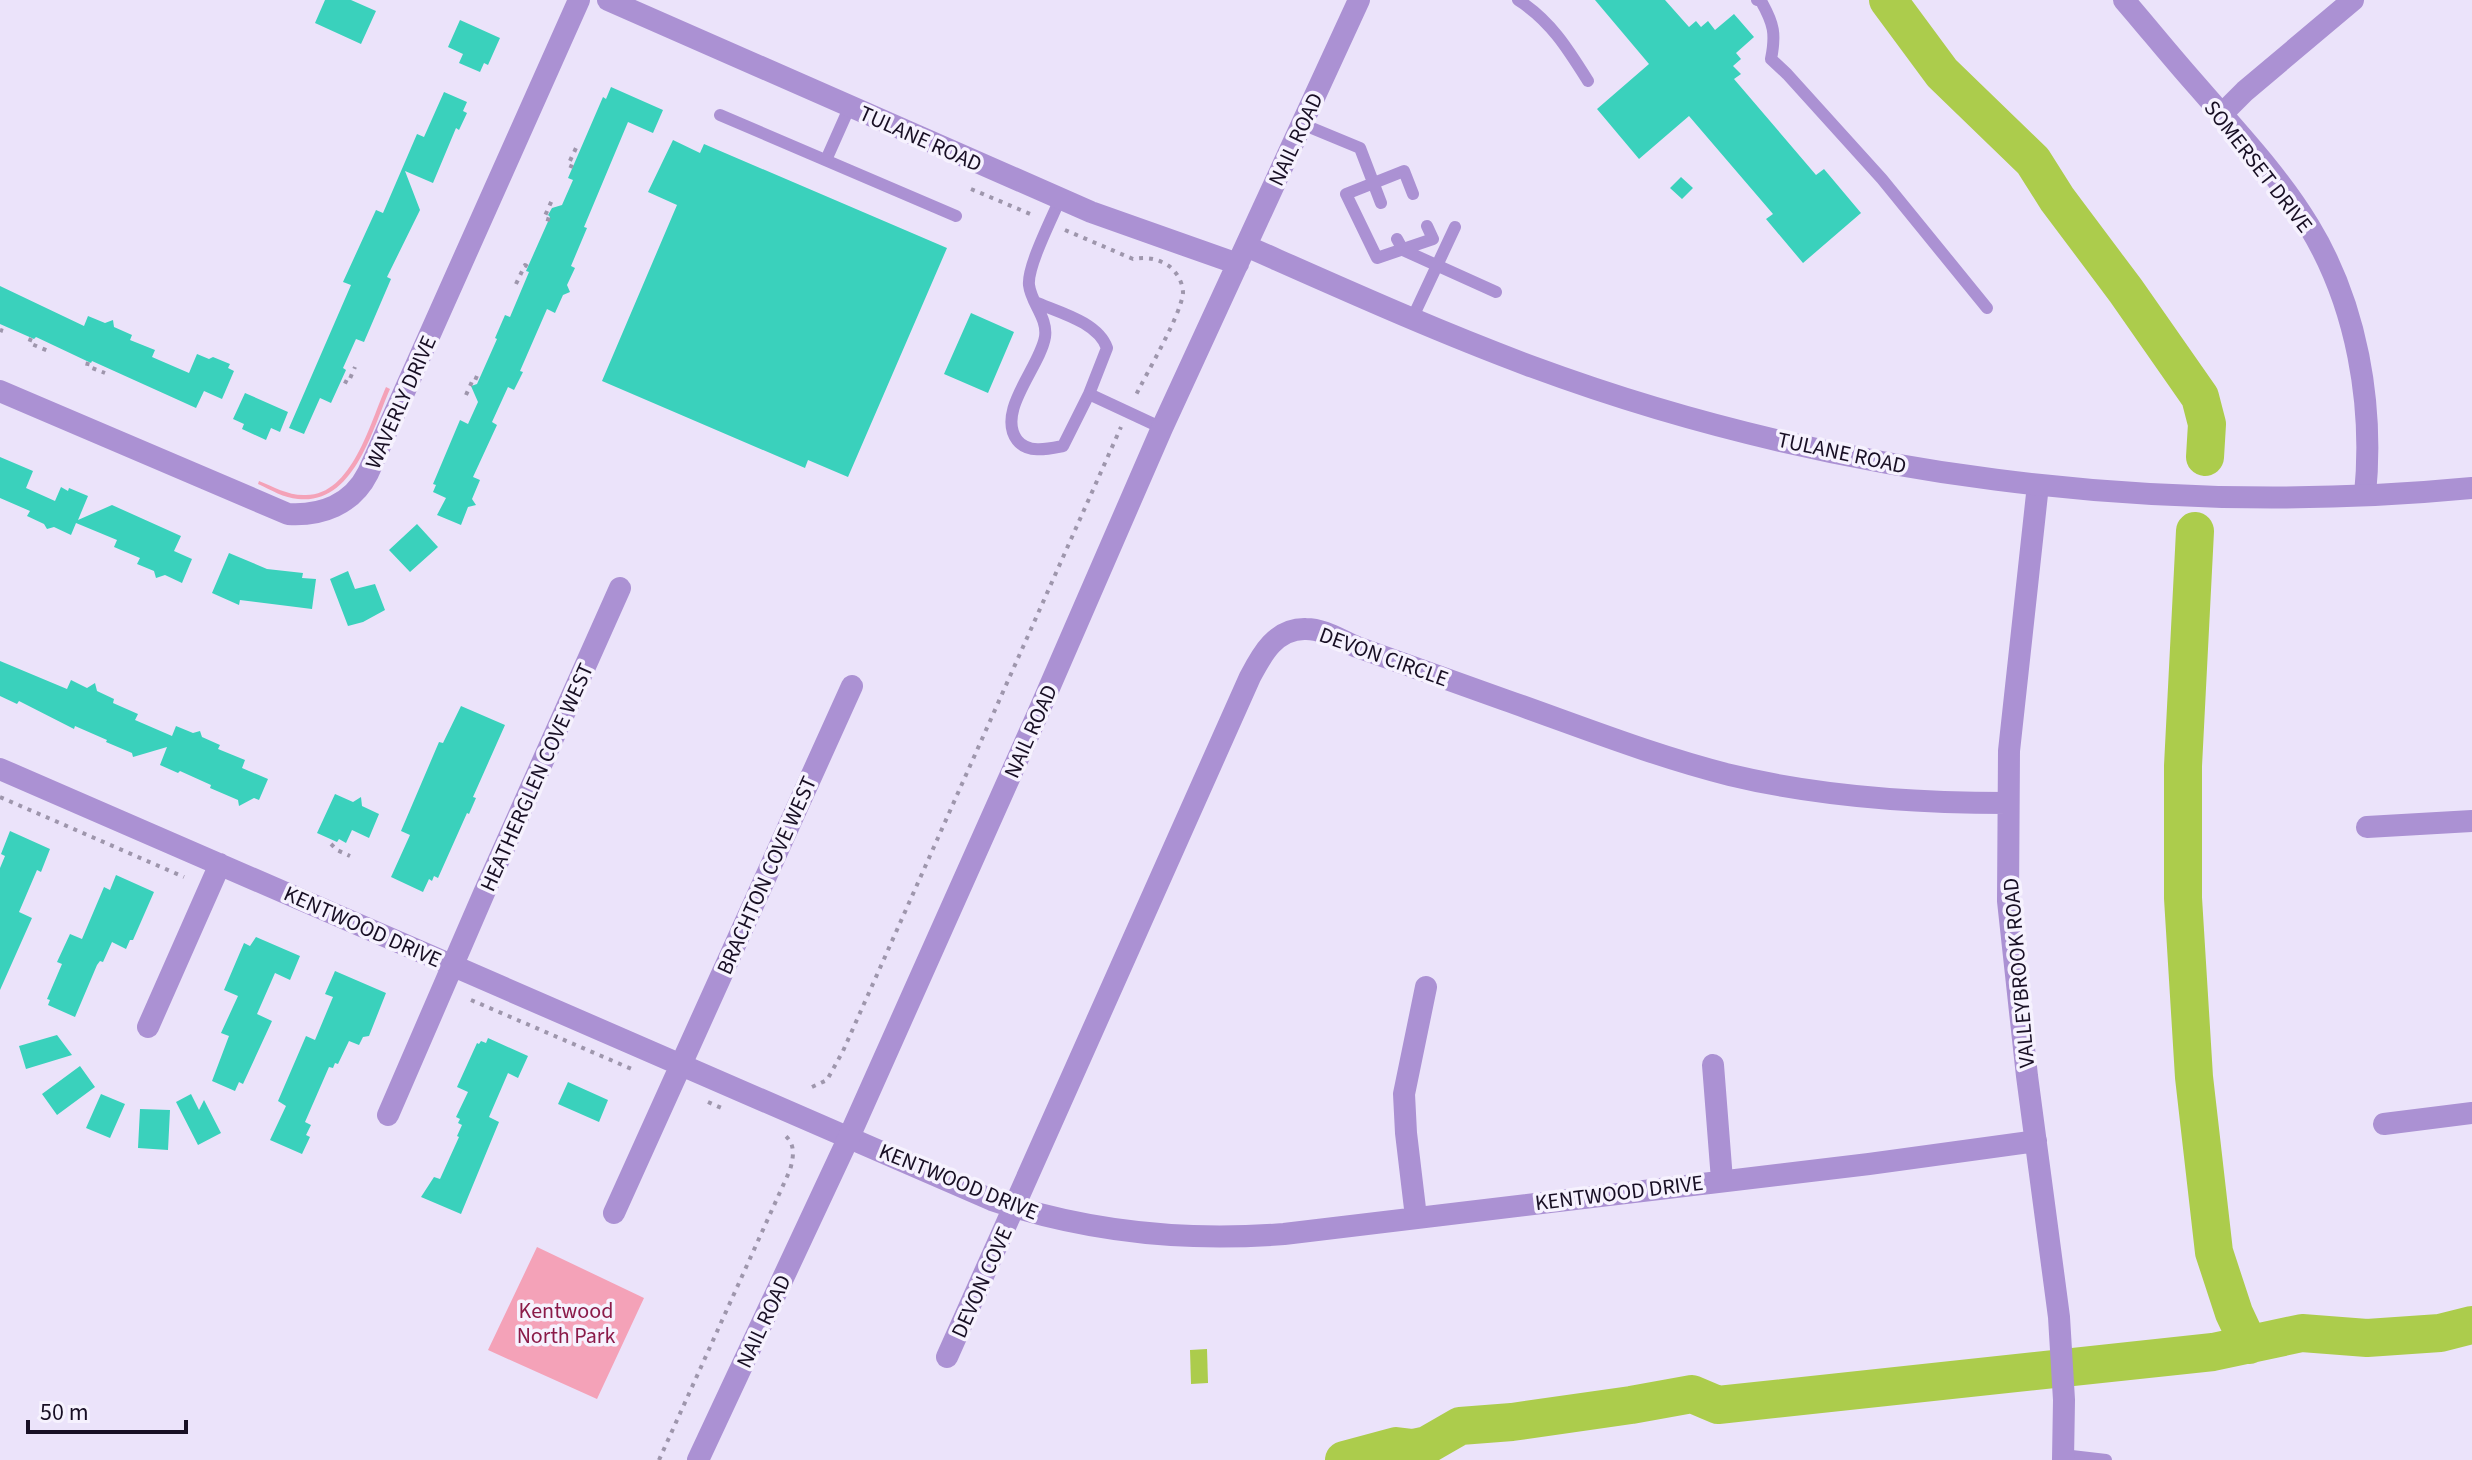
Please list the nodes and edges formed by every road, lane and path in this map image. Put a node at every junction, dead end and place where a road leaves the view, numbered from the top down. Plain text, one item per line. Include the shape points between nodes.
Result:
1 (579, 0) edge
2 (608, 0) edge
3 (1359, 0) edge
4 (1518, 0) edge
5 (1757, 0) edge
6 (2124, 0) edge
7 (2353, 0) edge
8 (1588, 81) dead end
9 (850, 106) junction
10 (2222, 114) junction
11 (720, 115) dead end
12 (1302, 124) junction
13 (576, 148) dead end
14 (826, 160) junction
15 (573, 167) dead end
16 (1372, 184) junction
17 (971, 189) dead end
18 (1413, 194) dead end
19 (1060, 199) junction
20 (552, 200) dead end
21 (1381, 203) dead end
22 (956, 216) dead end
23 (550, 220) dead end
24 (1050, 223) junction
25 (1427, 226) dead end
26 (1455, 227) dead end
27 (1400, 244) junction
28 (1242, 255) junction
29 (1437, 265) junction
30 (528, 267) dead end
31 (516, 284) dead end
32 (1496, 292) dead end
33 (1035, 302) junction
34 (1987, 308) dead end
35 (1412, 319) junction
36 (31, 338) dead end
37 (51, 352) dead end
38 (88, 362) dead end
39 (355, 367) dead end
40 (105, 373) dead end
41 (481, 380) dead end
42 (344, 381) dead end
43 (0, 391) edge
44 (1089, 394) junction
45 (466, 395) dead end
46 (1128, 412) junction
47 (1162, 428) junction
48 (2038, 485) junction
49 (2472, 488) edge
50 (2365, 495) junction
51 (620, 588) dead end
52 (852, 686) dead end
53 (0, 769) edge
54 (0, 797) edge
55 (2007, 803) junction
56 (2472, 821) edge
57 (2367, 827) dead end
58 (331, 844) dead end
59 (350, 856) dead end
60 (220, 864) junction
61 (184, 877) dead end
62 (453, 965) junction
63 (1426, 987) dead end
64 (471, 1000) dead end
65 (148, 1027) dead end
66 (681, 1064) junction
67 (1713, 1065) dead end
68 (671, 1086) junction
69 (812, 1087) dead end
70 (707, 1102) dead end
71 (732, 1112) dead end
72 (2472, 1113) edge
73 (388, 1115) dead end
74 (2384, 1124) dead end
75 (781, 1133) dead end
76 (849, 1137) junction
77 (2036, 1141) junction
78 (1722, 1180) junction
79 (1015, 1207) junction
80 (614, 1213) dead end
81 (1416, 1217) junction
82 (947, 1357) dead end
83 (2063, 1457) edge
84 (659, 1460) edge
85 (698, 1460) edge
86 (2106, 1460) edge

1 - 43 street, WAVERLY DRIVE via 368,473 338,505 320,513 288,514
2 - 9 street, TULANE ROAD
3 - 12 street, NAIL ROAD
4 - 8 lane via 1535,10 1563,41
5 - 34 lane via 1776,36 1771,59 1882,179
6 - 10 street, SOMERSET DRIVE
7 - 10 street
9 - 14 lane
9 - 19 street, TULANE ROAD
10 - 50 street, SOMERSET DRIVE via 2309,226 2338,288 2363,382
11 - 14 lane
12 - 16 lane via 1360,148
12 - 28 street, NAIL ROAD
13 - 15 path via 568,165
14 - 22 lane
16 - 18 lane via 1404,171
16 - 21 lane
16 - 27 lane via 1346,194 1377,258
17 - 24 path
19 - 24 lane
19 - 28 street, TULANE ROAD via 1204,251
20 - 23 path via 544,218
24 - 33 lane via 1028,284
24 - 46 path via 1133,259 1144,256 1165,264 1183,286 1181,305
25 - 27 lane via 1433,239
26 - 29 lane
27 - 29 lane
28 - 35 street, TULANE ROAD
28 - 47 street, NAIL ROAD
29 - 32 lane
29 - 35 lane
30 - 31 path
33 - 44 lane via 1103,336 1107,348
33 - 44 lane via 1045,337 1012,413 1013,434 1022,446 1063,446
35 - 48 street, TULANE ROAD via 1535,368 1734,429 1910,467
36 - 37 path via 29,343
38 - 40 path
39 - 42 path via 348,383
41 - 45 path via 474,377
44 - 46 lane
46 - 47 lane
46 - 69 path via 843,1051 827,1080
47 - 76 street, NAIL ROAD
48 - 50 street, TULANE ROAD via 2167,495
48 - 55 street, VALLEYBROOK ROAD
49 - 50 street, TULANE ROAD
51 - 62 street, HEATHERGLEN COVE WEST
52 - 66 street, BRACHTON COVE WEST
53 - 60 street, KENTWOOD DRIVE
54 - 61 path
55 - 77 street, VALLEYBROOK ROAD via 2008,901
55 - 79 street, DEVON CIRCLE via 1876,799 1731,775 1317,630 1286,632 1269,646 1250,677
56 - 57 street
58 - 59 path
60 - 62 street, KENTWOOD DRIVE
60 - 65 street
62 - 66 street, KENTWOOD DRIVE
62 - 73 street, HEATHERGLEN COVE WEST
63 - 81 street via 1404,1094
64 - 68 path
66 - 68 street, BRACHTON COVE WEST
66 - 76 street, KENTWOOD DRIVE
67 - 78 street
68 - 80 street, BRACHTON COVE WEST
70 - 71 path
72 - 74 street
75 - 84 path via 793,1146 790,1170
76 - 79 street, KENTWOOD DRIVE
76 - 85 street, NAIL ROAD
77 - 78 street, KENTWOOD DRIVE
77 - 83 street, VALLEYBROOK ROAD via 2059,1317
78 - 81 street, KENTWOOD DRIVE
79 - 81 street, KENTWOOD DRIVE via 1102,1229 1186,1237 1284,1234
79 - 82 street, DEVON COVE
83 - 86 lane

